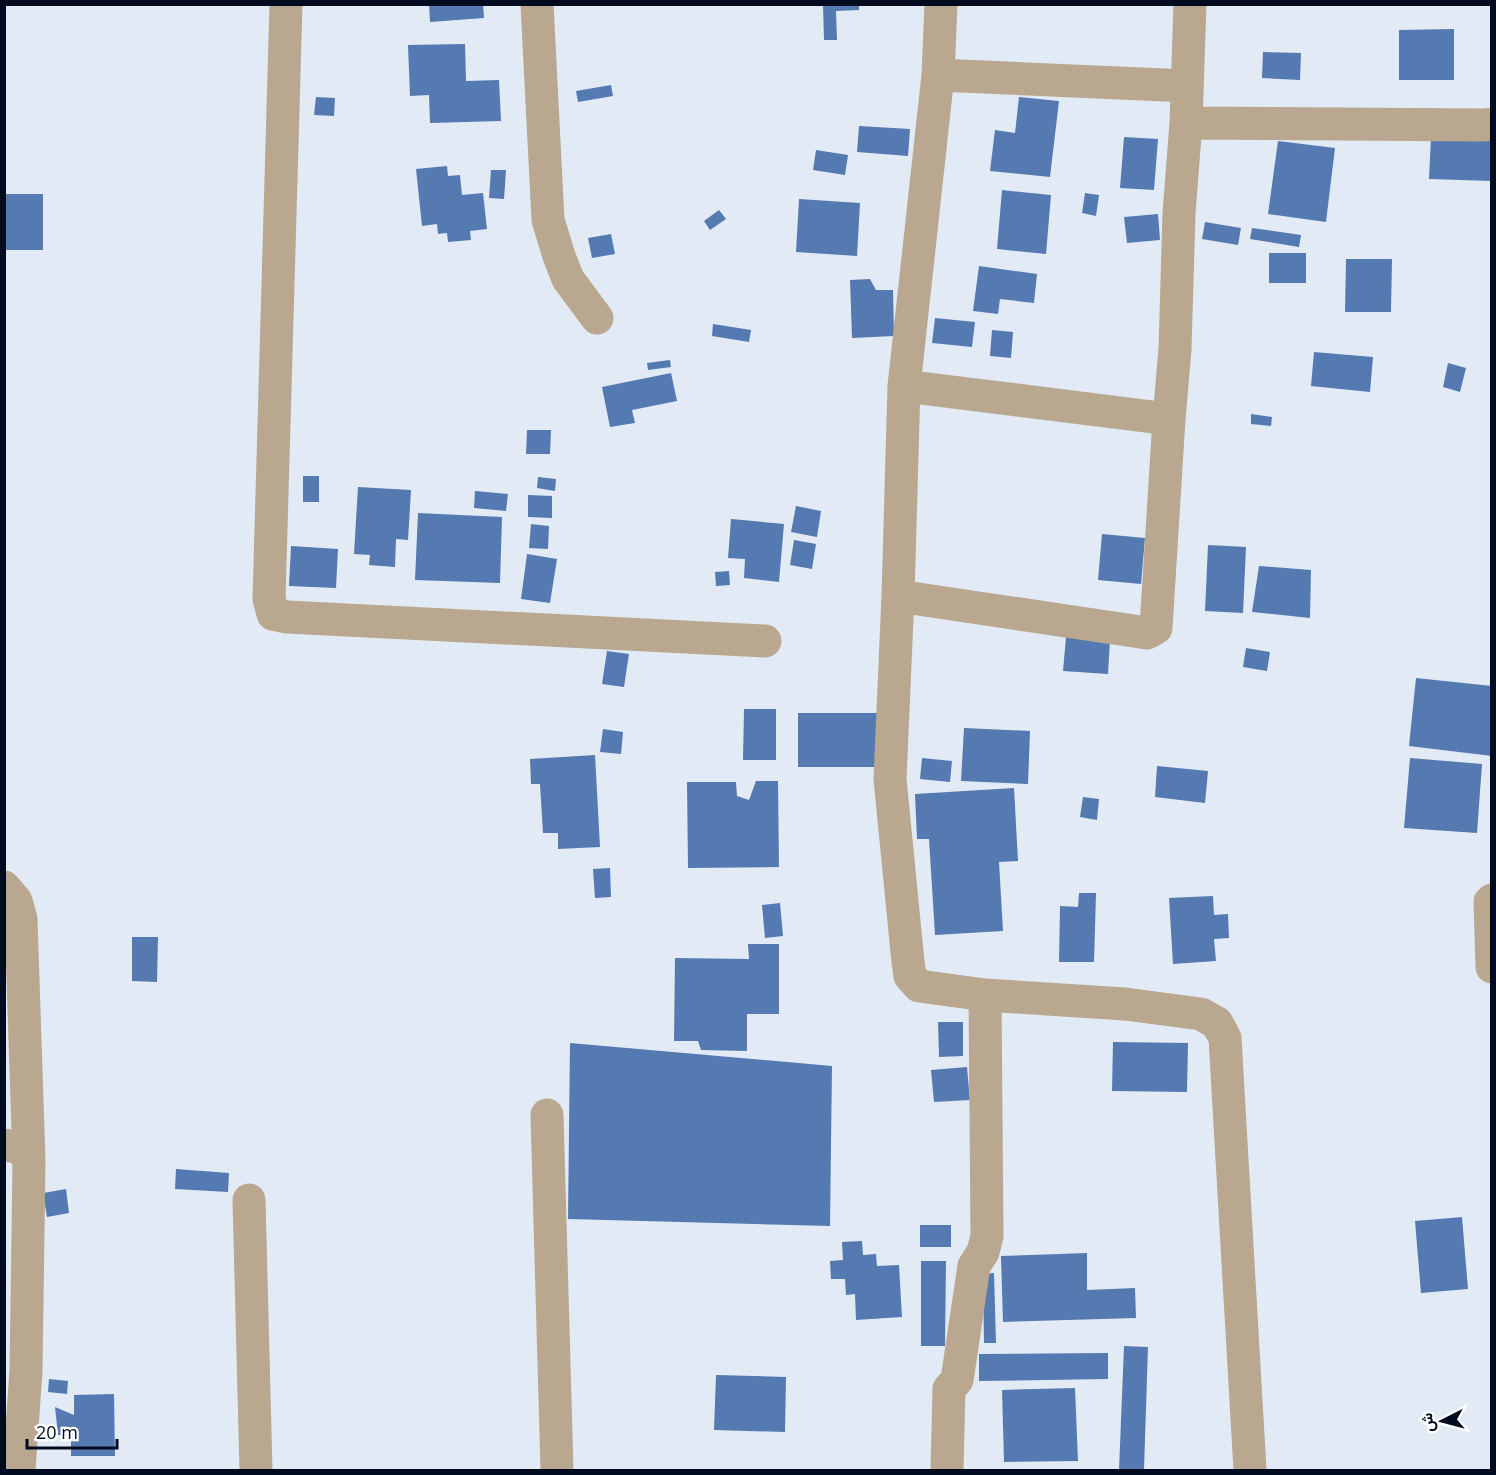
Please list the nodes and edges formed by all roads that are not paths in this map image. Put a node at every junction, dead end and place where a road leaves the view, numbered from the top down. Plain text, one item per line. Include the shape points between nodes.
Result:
1 (286, 4) edge
2 (537, 4) edge
3 (941, 4) edge
4 (1190, 4) edge
5 (938, 75) junction
6 (1187, 86) junction
7 (1186, 123) junction
8 (1491, 124) edge
9 (597, 318) dead end
10 (904, 386) junction
11 (1169, 419) junction
12 (898, 596) junction
13 (765, 641) dead end
14 (4, 887) edge
15 (1491, 900) edge
16 (1491, 967) edge
17 (985, 995) junction
18 (547, 1115) dead end
19 (17, 1153) edge
20 (249, 1200) dead end
21 (19, 1470) edge
22 (256, 1470) edge
23 (557, 1470) edge
24 (947, 1470) edge
25 (1250, 1470) edge

1 - 13 street via 269,599 273,614
2 - 9 street via 548,220 568,279
3 - 5 street
4 - 6 street
5 - 6 street
5 - 10 street
6 - 7 street
7 - 8 street
7 - 11 street
10 - 11 street
10 - 12 street
11 - 12 street via 1156,628 1147,633
12 - 17 street via 890,779 910,976 919,986
14 - 19 street via 16,901 21,919
15 - 16 street
17 - 24 street via 987,1236 984,1252 974,1266 957,1380 950,1389
17 - 25 street via 1125,1004 1201,1014 1217,1023 1225,1038
18 - 23 street
19 - 21 street via 26,1371
20 - 22 street

